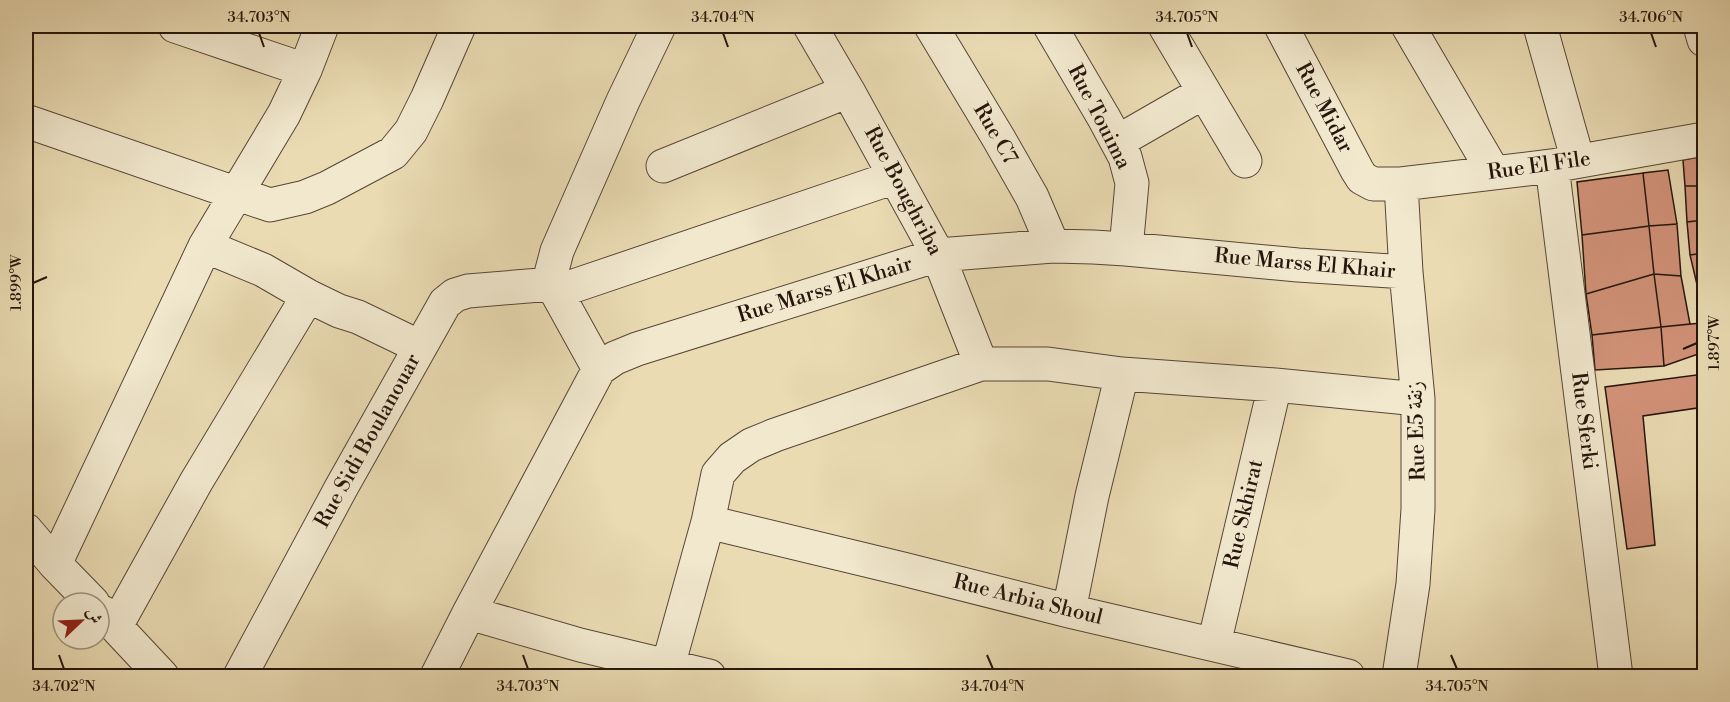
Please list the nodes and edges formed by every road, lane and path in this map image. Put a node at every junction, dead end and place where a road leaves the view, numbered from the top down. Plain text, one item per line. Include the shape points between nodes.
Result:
1 (175, 26) edge
2 (322, 26) edge
3 (459, 26) edge
4 (659, 26) edge
5 (812, 26) edge
6 (931, 26) edge
7 (1050, 26) edge
8 (1165, 26) edge
9 (1281, 26) edge
10 (1408, 26) edge
11 (1540, 26) edge
12 (1700, 26) edge
13 (1704, 40) edge
14 (304, 70) junction
15 (848, 91) junction
16 (1204, 92) junction
17 (26, 121) edge
18 (1704, 139) edge
19 (1117, 142) junction
20 (1245, 161) dead end
21 (1565, 163) junction
22 (663, 166) dead end
23 (1494, 173) junction
24 (895, 177) junction
25 (1387, 184) junction
26 (236, 193) junction
27 (205, 246) junction
28 (1053, 246) junction
29 (1126, 249) junction
30 (938, 255) junction
31 (1406, 272) junction
32 (554, 288) junction
33 (308, 296) junction
34 (420, 347) junction
35 (981, 364) junction
36 (599, 369) junction
37 (1122, 374) junction
38 (1275, 385) junction
39 (1418, 399) junction
40 (708, 522) junction
41 (26, 530) edge
42 (55, 564) junction
43 (81, 591) edge
44 (1069, 610) junction
45 (111, 611) edge
46 (469, 613) junction
47 (111, 621) edge
48 (1214, 644) junction
49 (668, 666) junction
50 (162, 676) edge
51 (240, 676) edge
52 (437, 676) edge
53 (709, 676) edge
54 (1348, 676) edge
55 (1399, 676) edge
56 (1616, 676) edge

1 - 14 street
2 - 14 street
3 - 26 street via 411,131 393,153 306,197 270,205
4 - 32 street via 557,251 551,274
5 - 15 street, Rue Boughriba
6 - 28 street, Rue C7 via 1032,197
7 - 19 street, Rue Touima
8 - 16 street
9 - 25 street, Rue Midar via 1362,178
10 - 23 street
11 - 21 street, Rue Sferki
12 - 13 street
14 - 26 street via 284,114
15 - 22 street
15 - 24 street, Rue Boughriba
16 - 19 street
16 - 20 street
17 - 26 street
18 - 21 street, Rue El File
19 - 29 street, Rue Touima via 1132,183
21 - 23 street, Rue El File
21 - 56 street, Rue Sferki
23 - 25 street, Rue El File
24 - 30 street, Rue Boughriba
24 - 32 street, Rue Sidi Boulanouar
25 - 31 street, Rue E5 زنقة
26 - 27 street
27 - 33 street via 263,270
27 - 42 street
28 - 29 street, Rue Marss El Khair
28 - 30 street, Rue Marss El Khair
29 - 31 street, Rue Marss El Khair
30 - 35 street, Rue Boughriba
30 - 36 street, Rue Marss El Khair via 637,349
31 - 39 street, Rue E5 زنقة
32 - 34 street, Rue Sidi Boulanouar via 468,291 455,295 445,303
32 - 36 street
33 - 34 street
33 - 45 street via 196,482
34 - 51 street, Rue Sidi Boulanouar
35 - 37 street via 1048,364
35 - 40 street via 751,445 718,474
36 - 46 street
37 - 38 street
37 - 44 street
38 - 39 street
38 - 48 street, Rue Skhirat
39 - 55 street, Rue E5 زنقة via 1413,584
40 - 44 street, Rue Arbia Shoul
40 - 49 street
41 - 42 street
42 - 43 street
44 - 48 street, Rue Arbia Shoul
46 - 49 street
46 - 52 street
47 - 50 street
48 - 54 street, Rue Arbia Shoul
49 - 53 street

